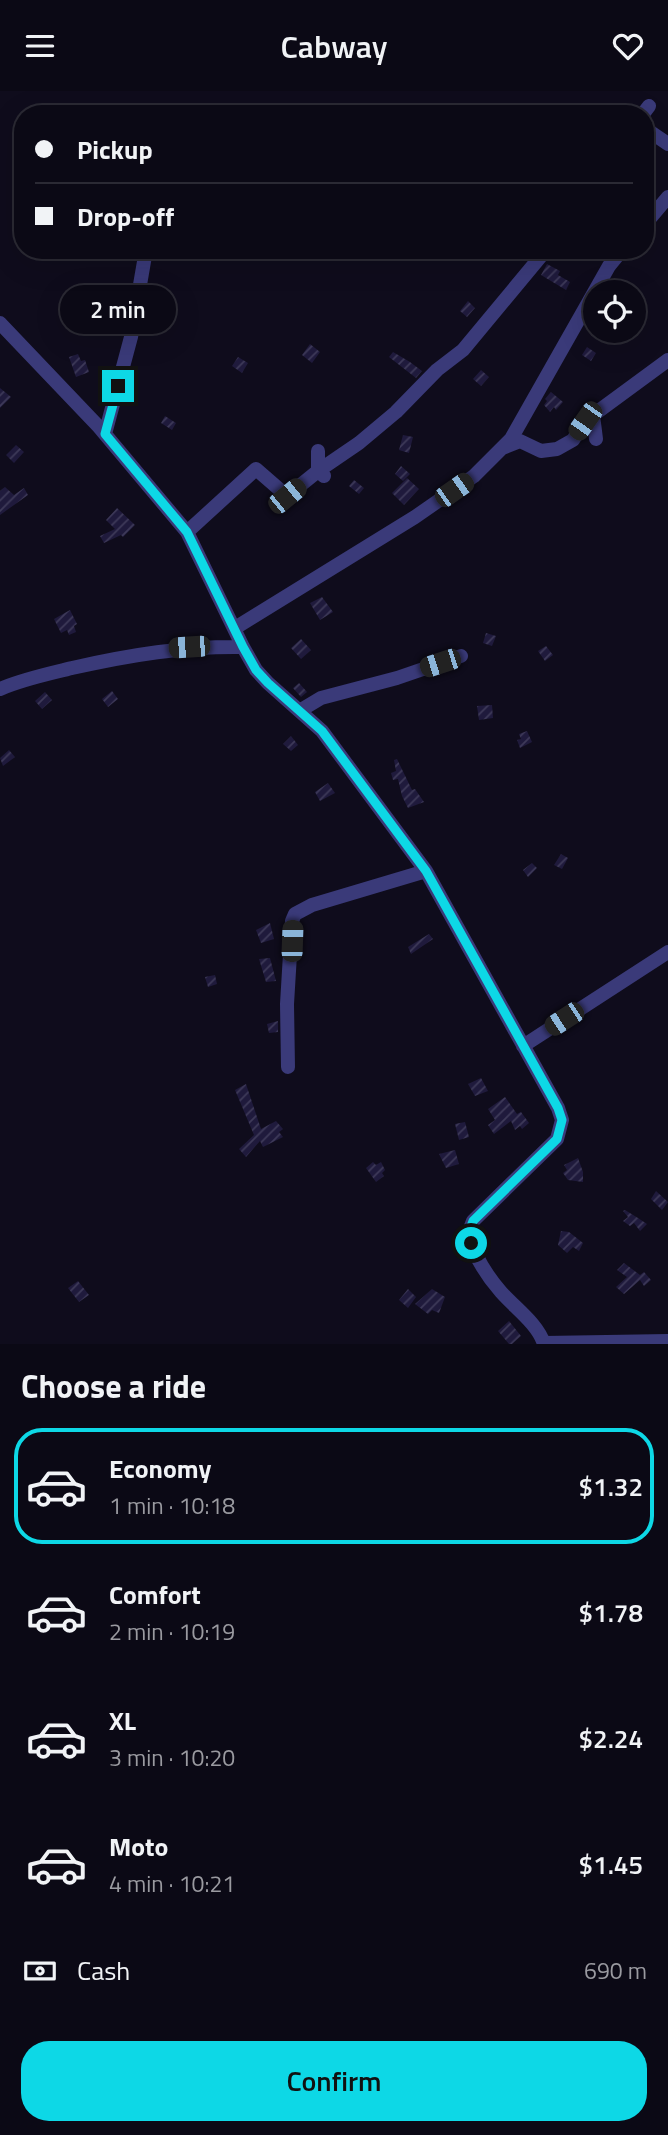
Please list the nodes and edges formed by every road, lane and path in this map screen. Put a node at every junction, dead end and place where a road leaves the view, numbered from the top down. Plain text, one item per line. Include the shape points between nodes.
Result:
1 (668, 197) edge
2 (654, 214) edge
3 (144, 259) edge
4 (539, 259) edge
5 (615, 259) edge
6 (0, 323) edge
7 (668, 360) edge
8 (593, 415) junction
9 (105, 434) junction
10 (596, 439) dead end
11 (501, 449) junction
12 (318, 451) dead end
13 (321, 474) junction
14 (187, 532) junction
15 (235, 628) junction
16 (243, 647) junction
17 (461, 656) dead end
18 (0, 689) edge
19 (301, 710) junction
20 (426, 871) junction
21 (668, 952) edge
22 (523, 1046) junction
23 (288, 1067) dead end
24 (668, 1341) edge
25 (544, 1344) edge

1 - 2 street
3 - 9 street via 131,337
4 - 13 street via 463,350
5 - 11 street
6 - 9 street
7 - 8 street
8 - 10 street
8 - 11 street via 573,440 557,449 541,451 520,441
9 - 14 street
11 - 15 street via 474,476 415,517
12 - 13 street
13 - 14 street via 287,496 256,469
14 - 15 street
15 - 16 street
16 - 18 street via 205,646 133,655
16 - 19 street via 268,683
17 - 19 street via 321,698
19 - 20 street via 322,731
20 - 22 street
20 - 23 street via 295,914
21 - 22 street
22 - 25 street via 558,1108 561,1130 473,1221 468,1234 486,1272 540,1333
24 - 25 street

